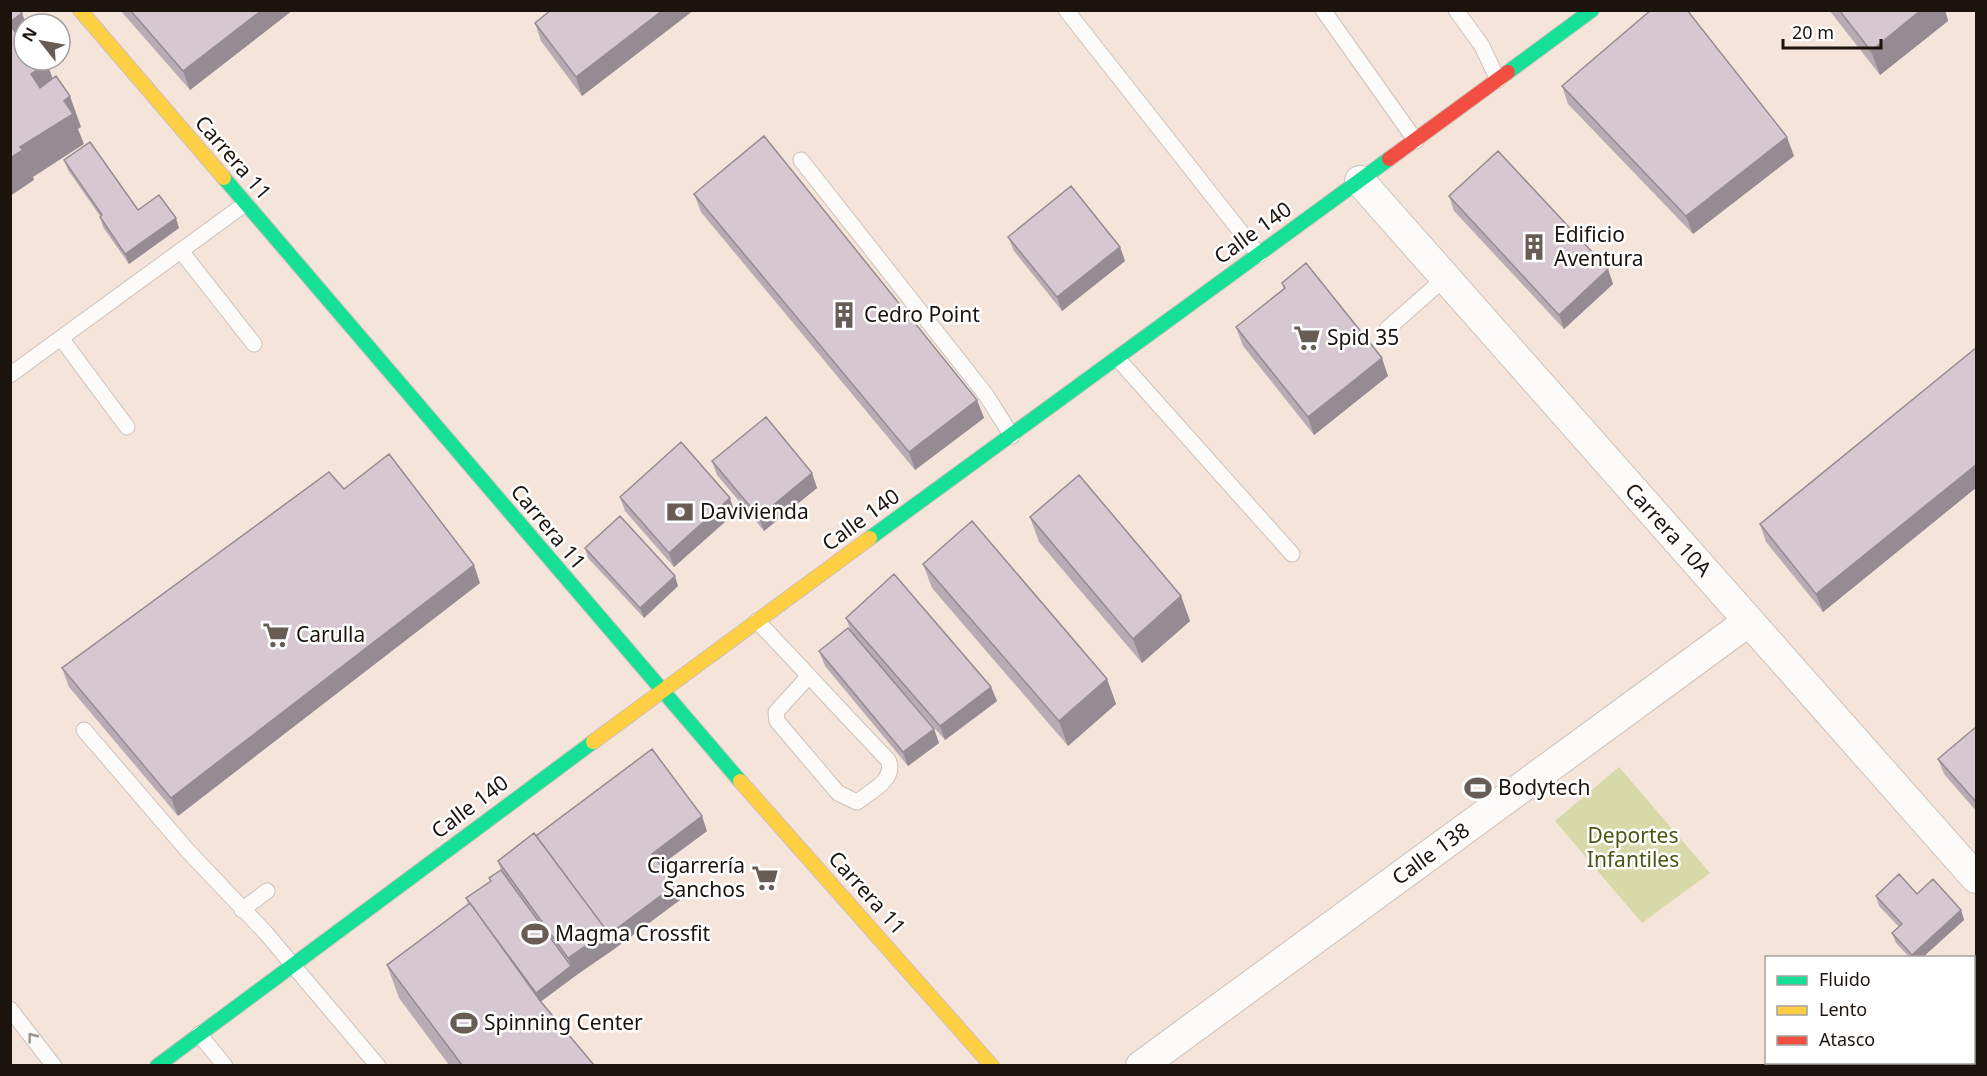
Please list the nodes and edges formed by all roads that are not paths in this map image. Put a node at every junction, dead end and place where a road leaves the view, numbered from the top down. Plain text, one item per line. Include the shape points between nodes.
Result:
1 (80, 10) edge
2 (1066, 10) edge
3 (1323, 10) edge
4 (1456, 10) edge
5 (1592, 10) edge
6 (1498, 80) junction
7 (1416, 141) junction
8 (801, 160) dead end
9 (1360, 181) junction
10 (245, 204) junction
11 (181, 251) junction
12 (1258, 255) junction
13 (1445, 278) junction
14 (1387, 329) dead end
15 (61, 338) junction
16 (254, 344) dead end
17 (1118, 358) junction
18 (10, 375) edge
19 (127, 426) dead end
20 (1012, 436) junction
21 (1292, 554) dead end
22 (758, 621) junction
23 (1749, 621) junction
24 (809, 676) junction
25 (660, 692) junction
26 (84, 730) dead end
27 (1977, 878) edge
28 (267, 891) dead end
29 (242, 910) junction
30 (291, 966) junction
31 (10, 1009) edge
32 (199, 1034) junction
33 (54, 1065) edge
34 (157, 1065) edge
35 (225, 1065) edge
36 (378, 1065) edge
37 (992, 1065) edge
38 (1141, 1065) edge

1 - 10 street, Carrera 11
2 - 12 lane
3 - 7 lane
4 - 6 lane via 1482,46
5 - 6 street, Calle 140
6 - 7 street, Calle 140
7 - 9 street, Calle 140
8 - 20 lane via 986,394
9 - 12 street, Calle 140
9 - 13 street, Carrera 10A
10 - 11 lane
10 - 25 street, Carrera 11
11 - 15 lane
11 - 16 lane
12 - 17 street, Calle 140
13 - 14 lane
13 - 23 street, Carrera 10A
15 - 18 lane
15 - 19 lane
17 - 20 street, Calle 140
17 - 21 lane
20 - 22 street, Calle 140
22 - 24 lane
22 - 25 street, Calle 140
23 - 27 street, Carrera 10A
23 - 38 street, Calle 138
24 - 24 lane via 891,767 889,777 857,802 838,794 777,721 776,712
25 - 30 street, Calle 140
25 - 37 street, Carrera 11
26 - 29 lane
28 - 29 lane
29 - 30 lane
30 - 32 street, Calle 140
30 - 36 lane
33 -> 31 lane
32 - 34 street, Calle 140
32 - 35 lane

